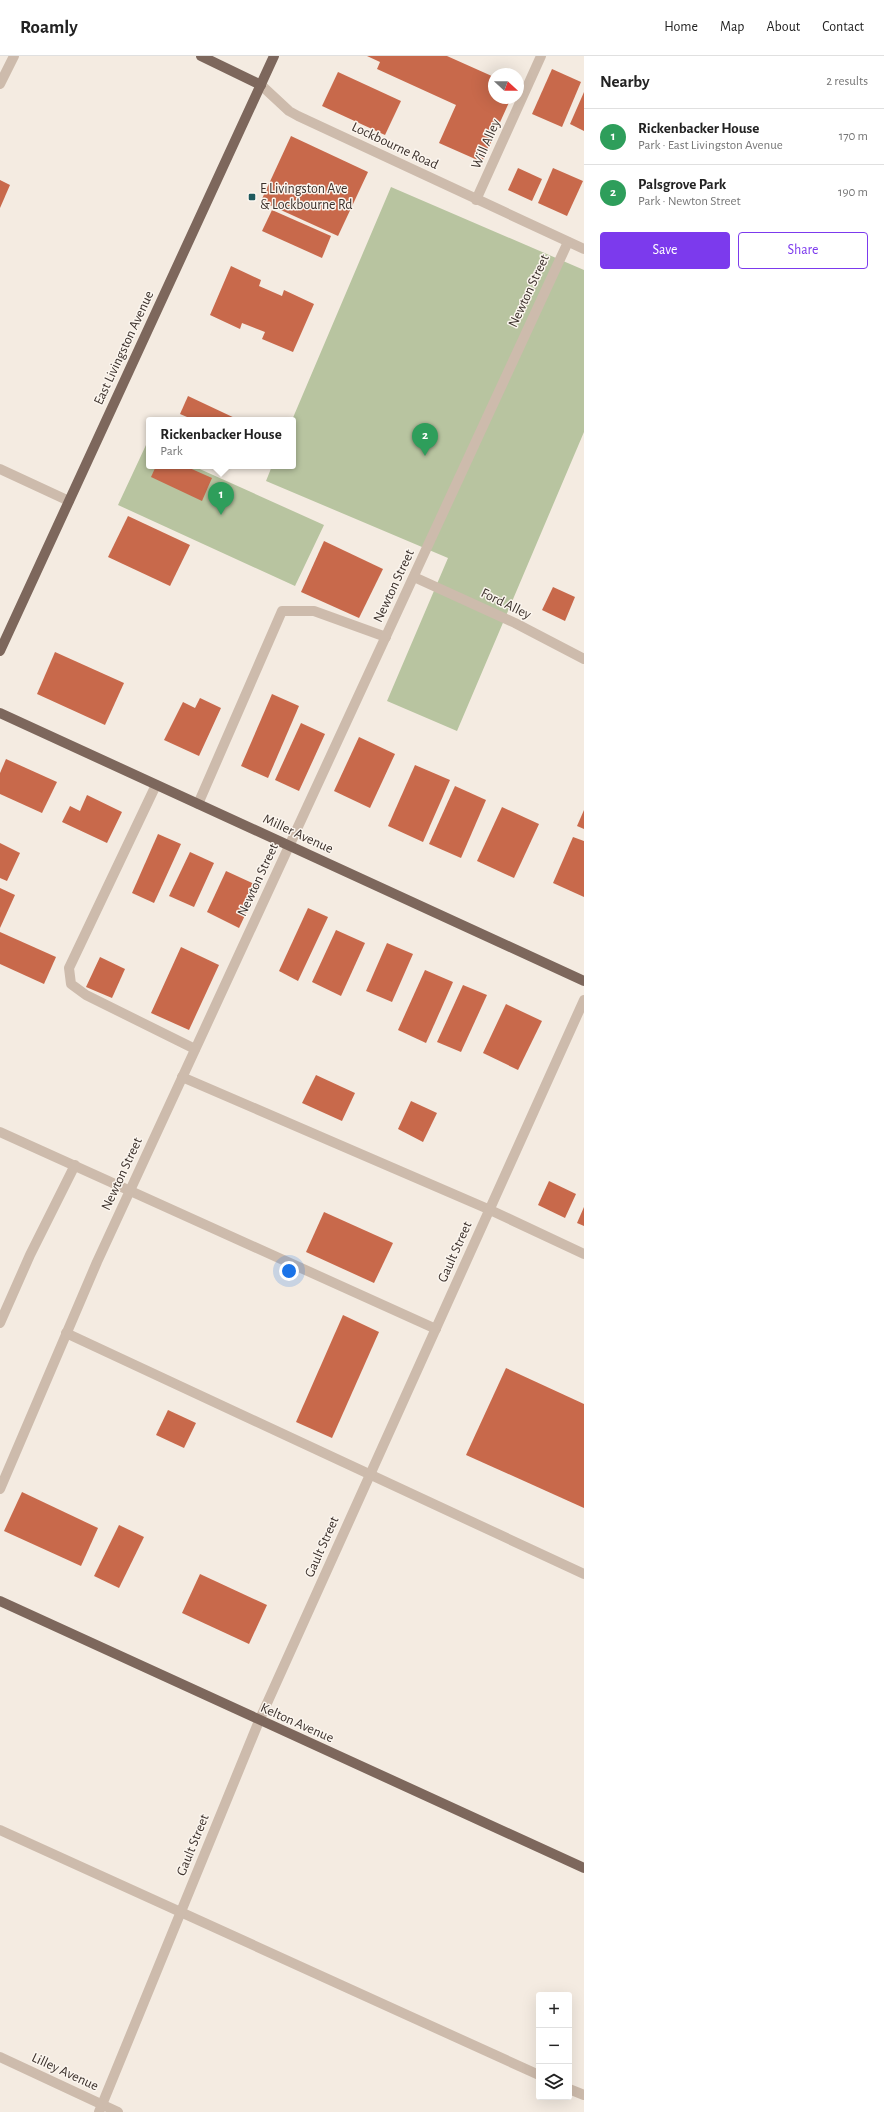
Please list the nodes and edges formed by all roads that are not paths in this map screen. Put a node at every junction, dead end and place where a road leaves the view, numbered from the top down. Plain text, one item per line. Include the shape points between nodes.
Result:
1 (14, 56) edge
2 (201, 56) edge
3 (274, 56) edge
4 (541, 56) edge
5 (0, 84) edge
6 (261, 85) junction
7 (476, 200) junction
8 (568, 242) junction
9 (584, 249) edge
10 (0, 469) edge
11 (69, 501) junction
12 (414, 577) junction
13 (386, 637) junction
14 (0, 651) edge
15 (584, 659) edge
16 (0, 713) edge
17 (156, 785) junction
18 (198, 804) junction
19 (290, 846) junction
20 (584, 981) edge
21 (584, 1000) edge
22 (195, 1049) junction
23 (182, 1077) junction
24 (0, 1132) edge
25 (75, 1165) junction
26 (130, 1190) junction
27 (488, 1209) junction
28 (584, 1254) edge
29 (0, 1323) edge
30 (436, 1329) junction
31 (66, 1333) junction
32 (370, 1475) junction
33 (0, 1489) edge
34 (584, 1574) edge
35 (0, 1601) edge
36 (259, 1721) junction
37 (0, 1830) edge
38 (584, 1868) edge
39 (180, 1912) junction
40 (0, 2057) edge
41 (536, 2074) edge
42 (572, 2090) edge
43 (584, 2095) edge
44 (101, 2108) edge
45 (118, 2112) edge

1 - 5 street
2 - 6 main road, Lockbourne Road
3 - 6 main road, East Livingston Avenue
4 - 7 street, Will Alley
6 - 7 street, Lockbourne Road via 289,111
6 - 11 main road, East Livingston Avenue
7 - 8 street, Lockbourne Road
8 - 9 street, Lockbourne Road
8 - 12 street, Newton Street
10 - 11 street
11 - 14 main road, East Livingston Avenue
12 - 13 street, Newton Street
12 - 15 street, Ford Alley via 515,623
13 - 18 street via 314,611 282,611
13 - 19 street, Newton Street
16 - 17 main road, Miller Avenue
17 - 18 main road, Miller Avenue
17 - 22 street via 69,968 71,984 86,995
18 - 19 main road, Miller Avenue
19 - 20 main road, Miller Avenue
19 - 22 street, Newton Street
21 - 27 street, Gault Street
22 - 23 street, Newton Street
23 - 26 street, Newton Street
23 - 27 street
24 - 25 street
25 - 26 street
25 - 29 street
26 - 30 street
26 - 31 street, Newton Street
27 - 28 street
27 - 30 street, Gault Street
30 - 32 street, Gault Street
31 - 32 street
31 - 33 street, Newton Street
32 - 34 street
32 - 36 street, Gault Street
35 - 36 main road, Kelton Avenue
36 - 38 main road, Kelton Avenue
36 - 39 street, Gault Street
37 - 39 street
39 - 41 street
39 - 44 street, Gault Street
40 - 44 street, Lilley Avenue
42 - 43 street
44 - 45 street, Lilley Avenue

